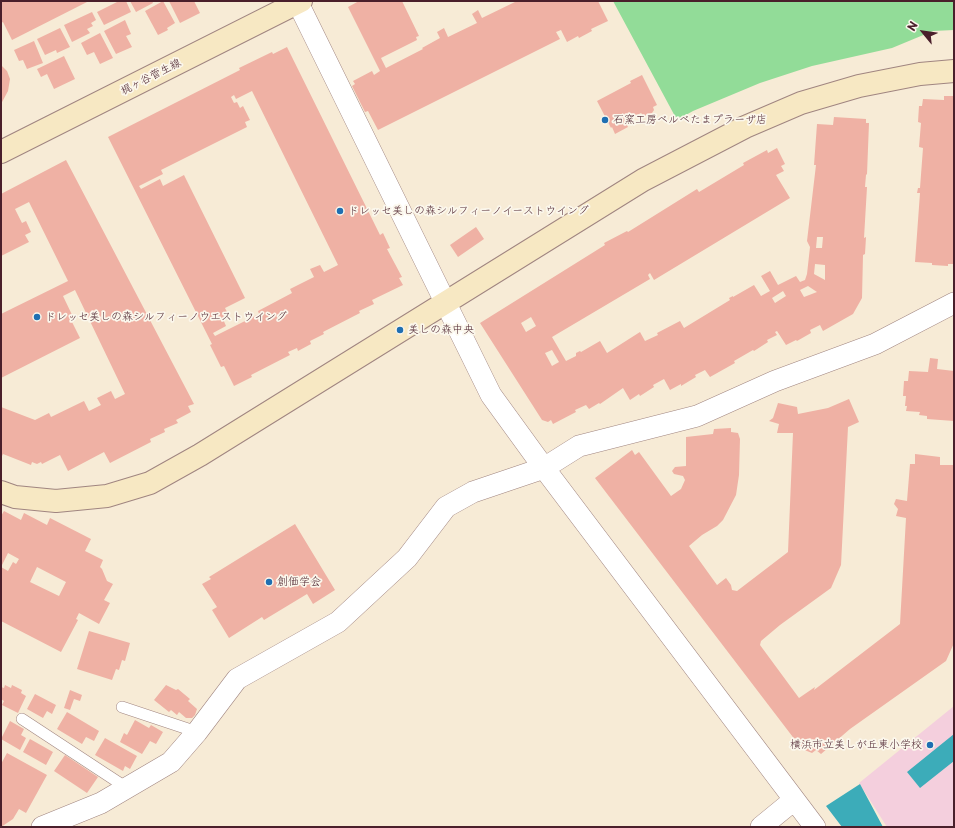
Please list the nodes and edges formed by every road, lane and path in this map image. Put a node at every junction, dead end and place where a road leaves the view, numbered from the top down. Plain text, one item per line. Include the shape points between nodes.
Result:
1 (298, 2) edge
2 (954, 71) edge
3 (1, 152) edge
4 (445, 303) junction
5 (954, 303) edge
6 (544, 468) junction
7 (1, 492) edge
8 (122, 707) dead end
9 (22, 719) dead end
10 (197, 732) junction
11 (127, 788) junction
12 (794, 800) junction
13 (42, 827) edge
14 (761, 827) edge
15 (815, 827) edge

1 - 3 street, 梶ヶ谷菅生線
1 - 4 street
2 - 4 street via 920,74 859,86 801,103 745,127 643,180
4 - 6 street via 491,395
4 - 7 street via 200,455 150,483 107,496 56,501 15,497
5 - 6 street via 875,344 775,381 697,416 579,446
6 - 10 street via 473,492 446,507 407,558 338,622 237,679
6 - 12 street
8 - 10 lane
9 - 11 lane
10 - 11 street via 171,762
11 - 13 street via 101,803
12 - 14 street
12 - 15 street

